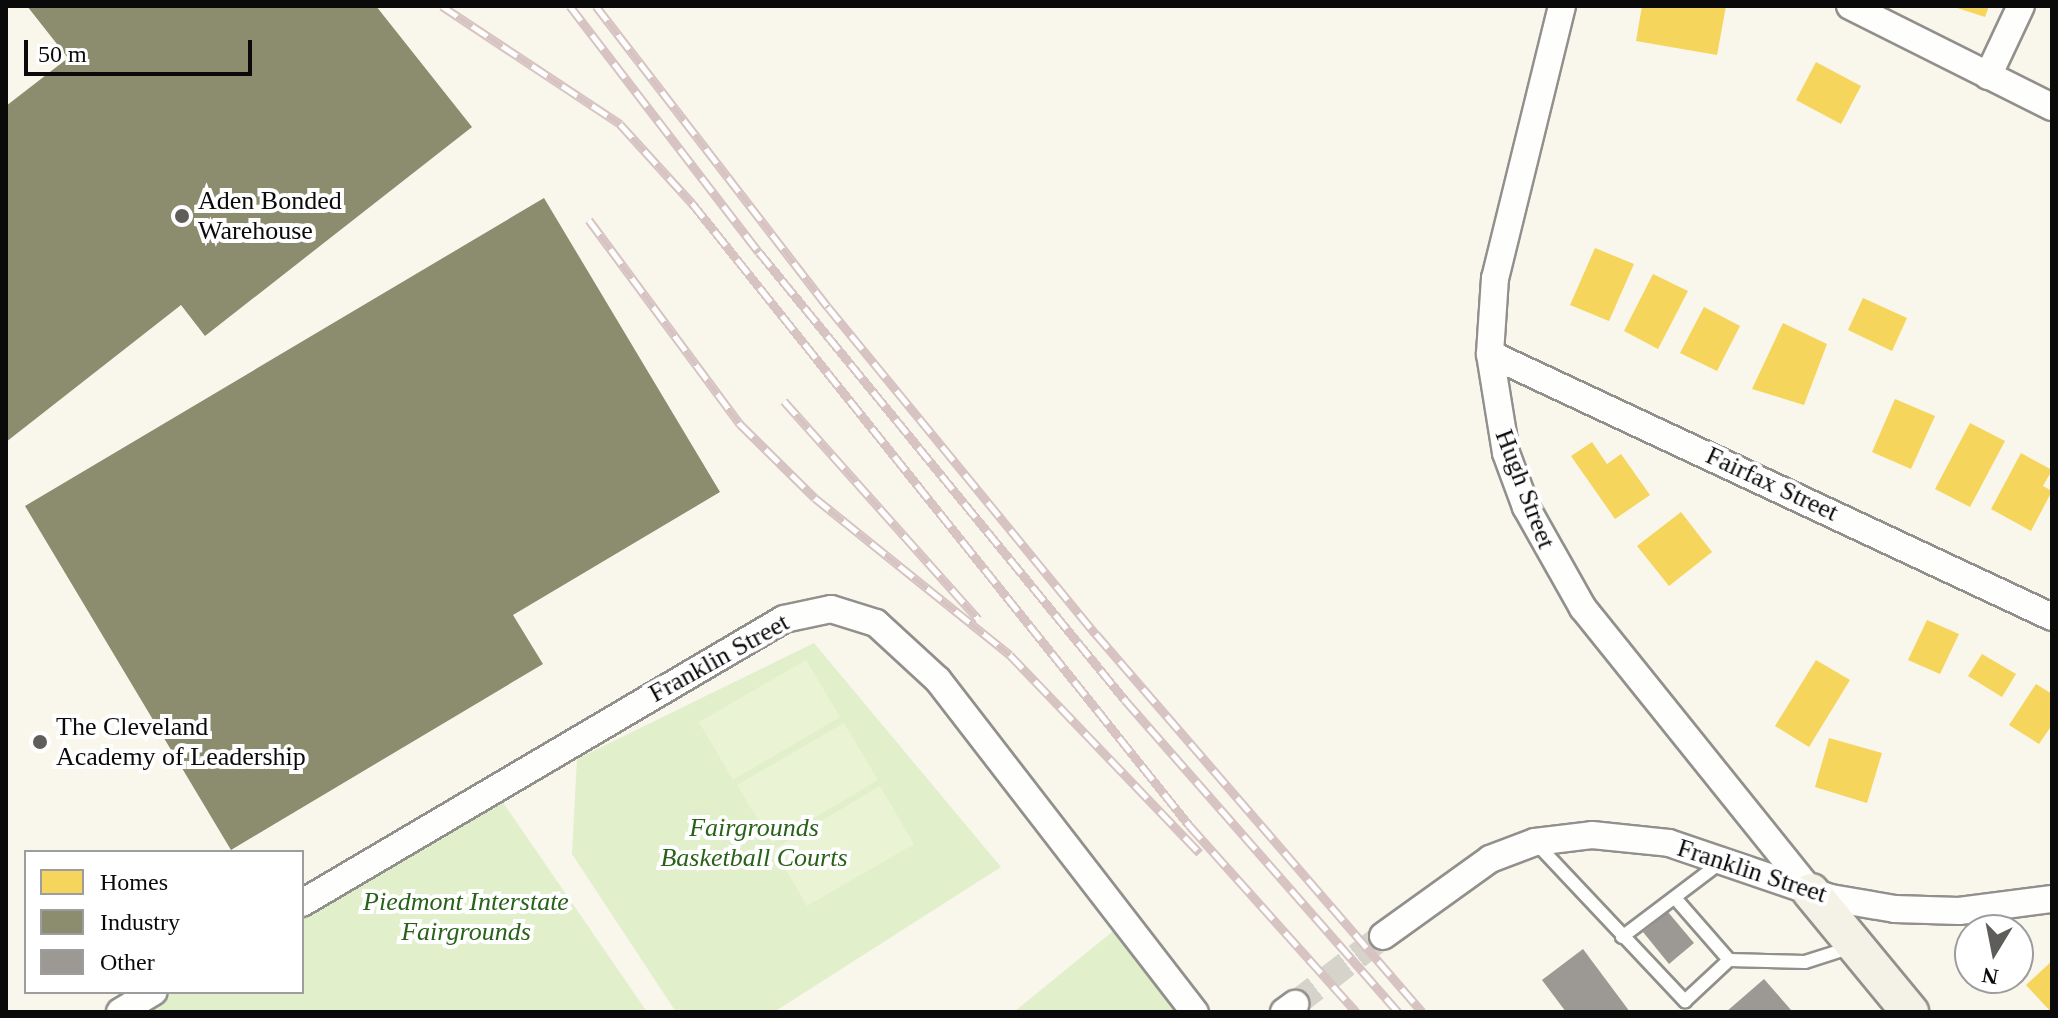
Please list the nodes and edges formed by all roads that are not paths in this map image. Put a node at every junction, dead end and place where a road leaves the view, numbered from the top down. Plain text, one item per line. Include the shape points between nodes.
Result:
1 (1562, 6) edge
2 (1850, 6) edge
3 (2021, 6) edge
4 (1988, 76) junction
5 (2052, 107) edge
6 (1490, 354) junction
7 (2052, 617) edge
8 (1535, 842) junction
9 (1725, 859) junction
10 (1811, 892) junction
11 (1675, 898) junction
12 (2052, 899) edge
13 (304, 902) edge
14 (1383, 936) tunnel mouth
15 (1622, 937) junction
16 (1856, 946) junction
17 (1729, 960) junction
18 (150, 994) edge
19 (1685, 1006) edge
20 (120, 1012) edge
21 (1195, 1012) edge
22 (1910, 1012) edge

1 - 6 street, Hugh Street via 1495,278
2 - 4 street
3 - 4 street
4 - 5 street
6 - 7 street, Fairfax Street
6 - 10 street, Hugh Street via 1506,453 1552,559 1583,608
8 - 9 street, Franklin Street via 1621,836
8 - 14 street, Franklin Street via 1490,859
8 - 15 lane
9 - 10 street, Franklin Street
9 - 11 lane
10 - 12 street, Franklin Street via 1895,909 1959,911
10 - 16 street
11 - 15 lane
11 - 17 lane
13 - 21 street, Franklin Street via 784,619 831,609 876,623 938,680
15 - 19 lane
16 - 17 lane via 1805,962
16 - 22 street
17 - 19 lane
18 - 20 street

